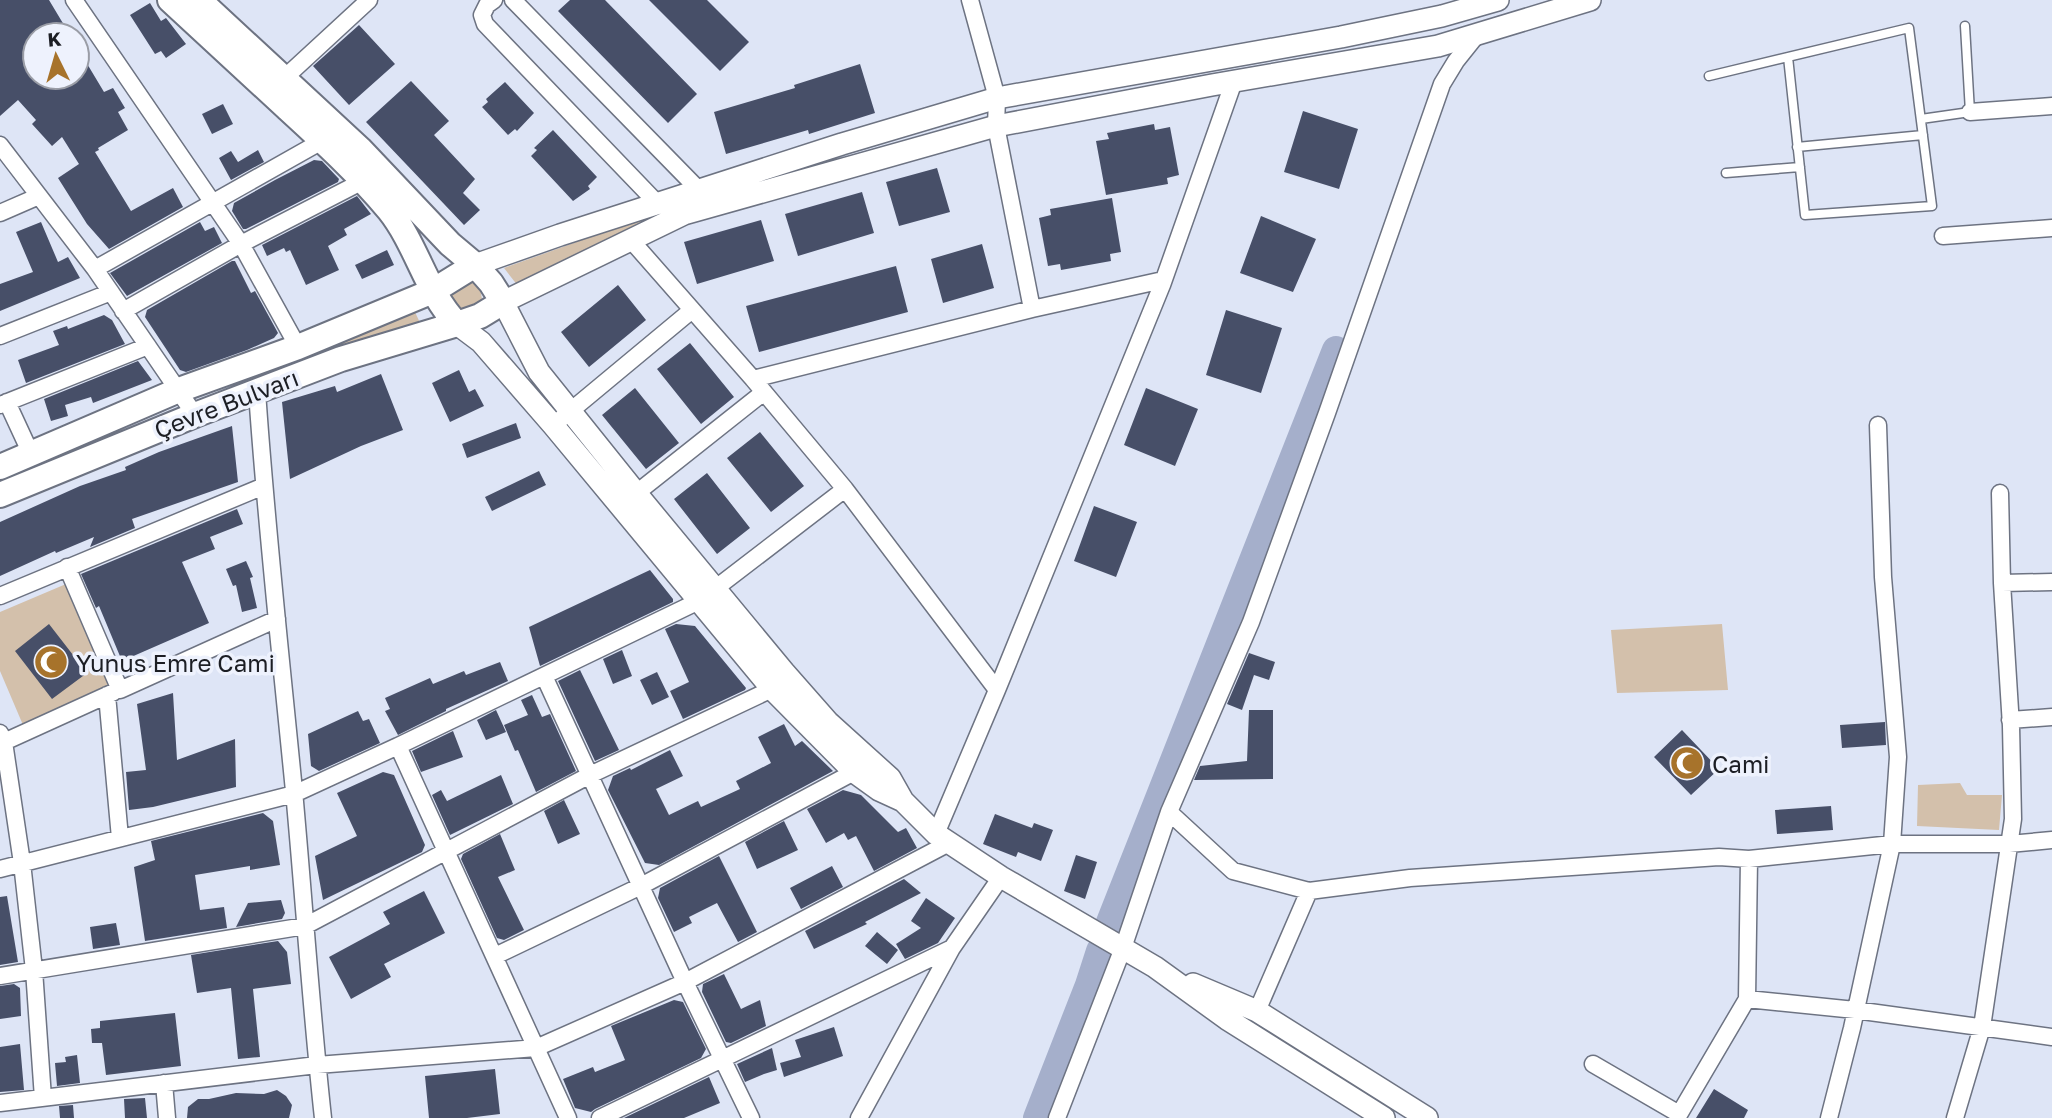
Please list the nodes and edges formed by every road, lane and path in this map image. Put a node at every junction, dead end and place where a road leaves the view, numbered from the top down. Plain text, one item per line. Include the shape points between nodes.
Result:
1 (74, 0) edge
2 (170, 0) edge
3 (199, 0) edge
4 (369, 0) edge
5 (494, 0) edge
6 (513, 0) edge
7 (970, 0) edge
8 (1457, 0) edge
9 (1590, 0) edge
10 (1487, 1) edge
11 (1441, 16) junction
12 (1965, 26) dead end
13 (1476, 36) junction
14 (1438, 46) junction
15 (1787, 57) junction
16 (1709, 76) dead end
17 (1234, 81) junction
18 (1442, 83) junction
19 (277, 85) junction
20 (997, 98) junction
21 (2052, 106) edge
22 (1970, 112) junction
23 (1921, 119) junction
24 (996, 126) junction
25 (1923, 135) junction
26 (322, 141) junction
27 (0, 145) edge
28 (1797, 147) junction
29 (1800, 167) junction
30 (1726, 173) dead end
31 (363, 181) junction
32 (699, 190) junction
33 (39, 196) junction
34 (214, 203) junction
35 (657, 203) junction
36 (0, 213) edge
37 (2052, 228) edge
38 (1943, 236) dead end
39 (630, 239) junction
40 (241, 244) junction
41 (475, 265) junction
42 (95, 269) junction
43 (1163, 280) junction
44 (433, 291) junction
45 (111, 292) junction
46 (503, 302) junction
47 (1032, 309) junction
48 (123, 310) junction
49 (692, 310) junction
50 (457, 324) junction
51 (0, 336) edge
52 (148, 346) junction
53 (298, 347) junction
54 (753, 379) junction
55 (179, 390) junction
56 (257, 391) junction
57 (764, 392) junction
58 (3, 404) edge
59 (570, 411) junction
60 (195, 415) junction
61 (554, 425) junction
62 (1878, 425) dead end
63 (31, 454) junction
64 (0, 467) edge
65 (264, 486) junction
66 (845, 489) junction
67 (2000, 493) dead end
68 (0, 495) edge
69 (628, 500) junction
70 (67, 567) junction
71 (2052, 582) edge
72 (2002, 583) junction
73 (707, 595) junction
74 (0, 596) edge
75 (277, 619) junction
76 (544, 676) junction
77 (772, 689) junction
78 (997, 690) junction
79 (113, 692) junction
80 (2052, 717) edge
81 (2010, 720) junction
82 (2, 737) edge
83 (398, 746) junction
84 (855, 772) junction
85 (590, 775) junction
86 (294, 794) junction
87 (903, 801) junction
88 (1169, 812) junction
89 (120, 838) junction
90 (943, 838) junction
91 (2052, 840) edge
92 (1892, 844) junction
93 (2009, 844) junction
94 (446, 851) junction
95 (1749, 859) junction
96 (22, 863) junction
97 (0, 869) edge
98 (1001, 877) junction
99 (641, 886) junction
100 (1309, 891) junction
101 (305, 926) junction
102 (952, 948) junction
103 (1123, 948) junction
104 (495, 956) junction
105 (1156, 967) junction
106 (34, 970) junction
107 (0, 976) edge
108 (685, 982) junction
109 (1747, 999) junction
110 (1855, 1010) junction
111 (1257, 1011) junction
112 (1982, 1027) junction
113 (2052, 1037) edge
114 (536, 1048) junction
115 (723, 1060) junction
116 (1593, 1063) dead end
117 (317, 1065) junction
118 (164, 1083) junction
119 (43, 1098) junction
120 (0, 1103) edge
121 (1678, 1116) edge
122 (167, 1118) edge
123 (323, 1118) edge
124 (568, 1118) edge
125 (600, 1118) edge
126 (751, 1118) edge
127 (859, 1118) edge
128 (1057, 1118) edge
129 (1384, 1118) edge
130 (1427, 1118) edge
131 (1829, 1118) edge
132 (1955, 1118) edge

1 - 34 street
2 - 19 main road
3 - 19 main road
4 - 19 street
5 - 35 street via 482,15 485,24
6 - 32 street
7 - 20 street
8 - 11 main road
9 - 13 main road
10 - 11 main road
10 - 13 main road
11 - 14 main road
11 - 20 main road
12 - 22 lane
13 - 14 main road
13 - 18 street
14 - 17 main road
14 - 18 street
15 - 16 lane
15 - 23 lane via 1909,28
15 - 28 lane
17 - 24 main road
17 - 43 street
18 - 88 street via 1251,622
19 - 26 main road
19 - 41 main road via 360,149
20 - 24 street
20 - 32 main road
21 - 22 street
22 - 23 lane
23 - 25 lane
24 - 39 main road via 684,214
24 - 47 street
25 - 28 lane
25 - 29 lane via 1932,206 1805,215
26 - 31 main road
26 - 34 street
27 - 33 street
28 - 29 lane
29 - 30 lane
31 - 40 street
31 - 44 main road via 401,228
32 - 35 main road
33 - 36 street
33 - 42 street
34 - 40 street
34 - 42 street
35 - 41 main road
37 - 38 street
39 - 46 main road
39 - 49 street
40 - 48 street
40 - 53 street
41 - 44 main road, Çevre Bulvarı
41 - 46 main road
42 - 45 street
43 - 47 street
43 - 78 street
44 - 50 main road
44 - 53 main road, Çevre Bulvarı
45 - 48 street
45 - 51 street
46 - 50 main road, Çevre Bulvarı
46 - 59 main road via 538,372
47 - 54 street
48 - 52 street
49 - 54 street
49 - 59 street
50 - 56 main road, Çevre Bulvarı via 341,359
50 - 61 main road via 481,342
52 - 55 street
52 - 58 street
53 - 55 main road, Çevre Bulvarı
54 - 57 street
55 - 60 street
55 - 63 main road, Çevre Bulvarı
56 - 60 main road, Çevre Bulvarı
56 - 65 street
57 - 66 street
57 - 69 street
58 - 63 street
59 - 61 street
59 - 69 main road
60 - 68 main road, Çevre Bulvarı
61 - 69 main road
62 - 92 street via 1883,578 1898,757
63 - 64 main road, Çevre Bulvarı
65 - 70 street
65 - 75 street
66 - 73 street
66 - 78 street
67 - 72 street
69 - 73 main road
70 - 74 street
70 - 79 street
71 - 72 street
72 - 81 street
73 - 76 street
73 - 77 main road
73 - 87 main road via 828,722 890,778
75 - 79 street
75 - 86 street
76 - 83 street
76 - 85 street
77 - 84 main road
77 - 85 street
78 - 90 street
79 - 82 street
79 - 89 street
80 - 81 street
81 - 93 street via 2013,819
82 - 96 street
83 - 86 street
83 - 94 street
84 - 87 main road
84 - 99 street
85 - 94 street
85 - 99 street
86 - 89 street
86 - 101 street
87 - 90 main road
88 - 100 street via 1233,871
88 - 103 street
89 - 96 street
90 - 98 main road
90 - 108 street
91 - 93 street
92 - 93 street
92 - 95 street
92 - 110 street
93 - 112 street
94 - 101 street
94 - 104 street
95 - 100 street via 1525,869
95 - 109 street
96 - 97 street
96 - 106 street
98 - 102 street
98 - 103 main road
99 - 104 street
99 - 108 street
100 - 111 street
101 - 106 street
101 - 117 street
102 - 115 street
102 - 127 street
103 - 105 main road
103 - 128 street
104 - 114 street
105 - 111 main road
105 - 129 main road via 1227,1020
106 - 107 street
106 - 119 street
108 - 114 street
108 - 115 street
109 - 110 street
109 - 121 street
110 - 112 street
110 - 131 street
111 - 130 main road
112 - 113 street
112 - 132 street
114 - 117 street
114 - 124 street
115 - 125 street
115 - 126 street
116 - 121 street
117 - 118 street
117 - 123 street
118 - 119 street
118 - 122 street
119 - 120 street

